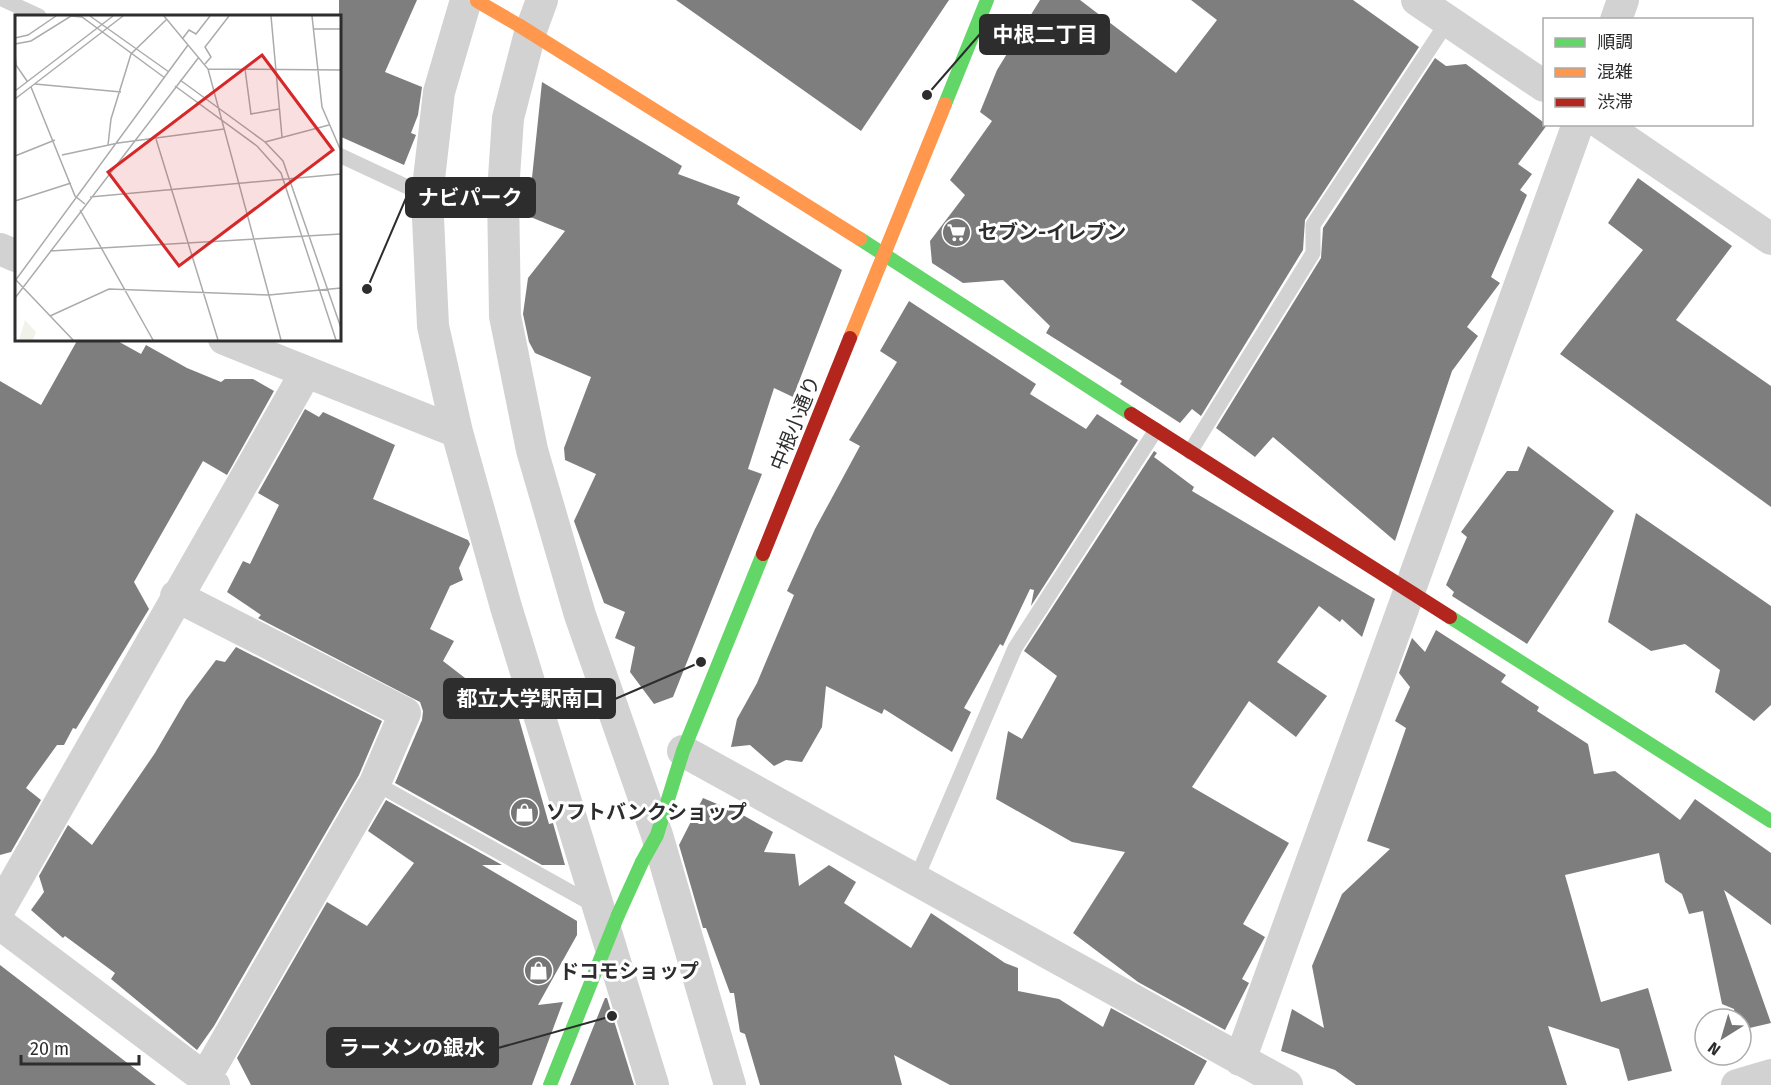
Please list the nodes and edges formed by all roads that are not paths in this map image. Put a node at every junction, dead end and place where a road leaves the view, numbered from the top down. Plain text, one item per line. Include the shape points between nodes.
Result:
1 (4, 0) edge
2 (473, 0) edge
3 (542, 0) edge
4 (987, 0) edge
5 (1417, 0) edge
6 (1623, 0) edge
7 (37, 15) edge
8 (1617, 18) edge
9 (1448, 21) junction
10 (525, 30) junction
11 (1543, 85) edge
12 (1577, 126) edge
13 (1605, 126) edge
14 (340, 155) edge
15 (427, 196) junction
16 (1771, 239) edge
17 (0, 249) edge
18 (884, 254) junction
19 (15, 256) edge
20 (226, 340) edge
21 (306, 372) junction
22 (1156, 430) junction
23 (457, 432) junction
24 (1190, 453) junction
25 (1411, 591) junction
26 (177, 596) junction
27 (684, 751) junction
28 (375, 783) junction
29 (1771, 821) edge
30 (657, 835) junction
31 (916, 877) junction
32 (0, 908) edge
33 (607, 918) junction
34 (0, 924) edge
35 (1240, 1059) junction
36 (1771, 1075) edge
37 (209, 1081) edge
38 (550, 1085) edge
39 (653, 1085) edge
40 (730, 1085) edge
41 (1287, 1085) edge
42 (1737, 1085) edge

1 - 7 lane
2 - 10 street, bridge
2 - 15 street via 438,92
3 - 10 street
4 - 18 street, 中根小通り
5 - 9 street
6 - 8 street
9 - 11 street
9 - 24 lane via 1313,225 1313,253
10 - 18 street
10 - 30 street via 508,118 503,192 505,316 532,450 580,615
12 - 25 street
13 - 16 street
14 - 15 lane
15 - 23 street via 433,326
17 - 19 street
18 - 22 street
18 - 27 street, 中根小通り
20 - 21 street
21 - 23 street
21 - 26 street
22 - 24 street
22 - 31 lane via 1015,648
23 - 33 street via 506,607
24 - 25 street
25 - 29 street
25 - 35 street
26 - 28 street via 405,713
26 - 32 street
27 - 30 street, 中根小通り
27 - 31 street
28 - 33 lane via 585,900
28 - 37 street
30 - 33 street, 中根小通り, bridge
30 - 40 street
31 - 35 street
33 - 38 street
33 - 39 street
34 - 37 street
35 - 41 street
36 - 42 street

